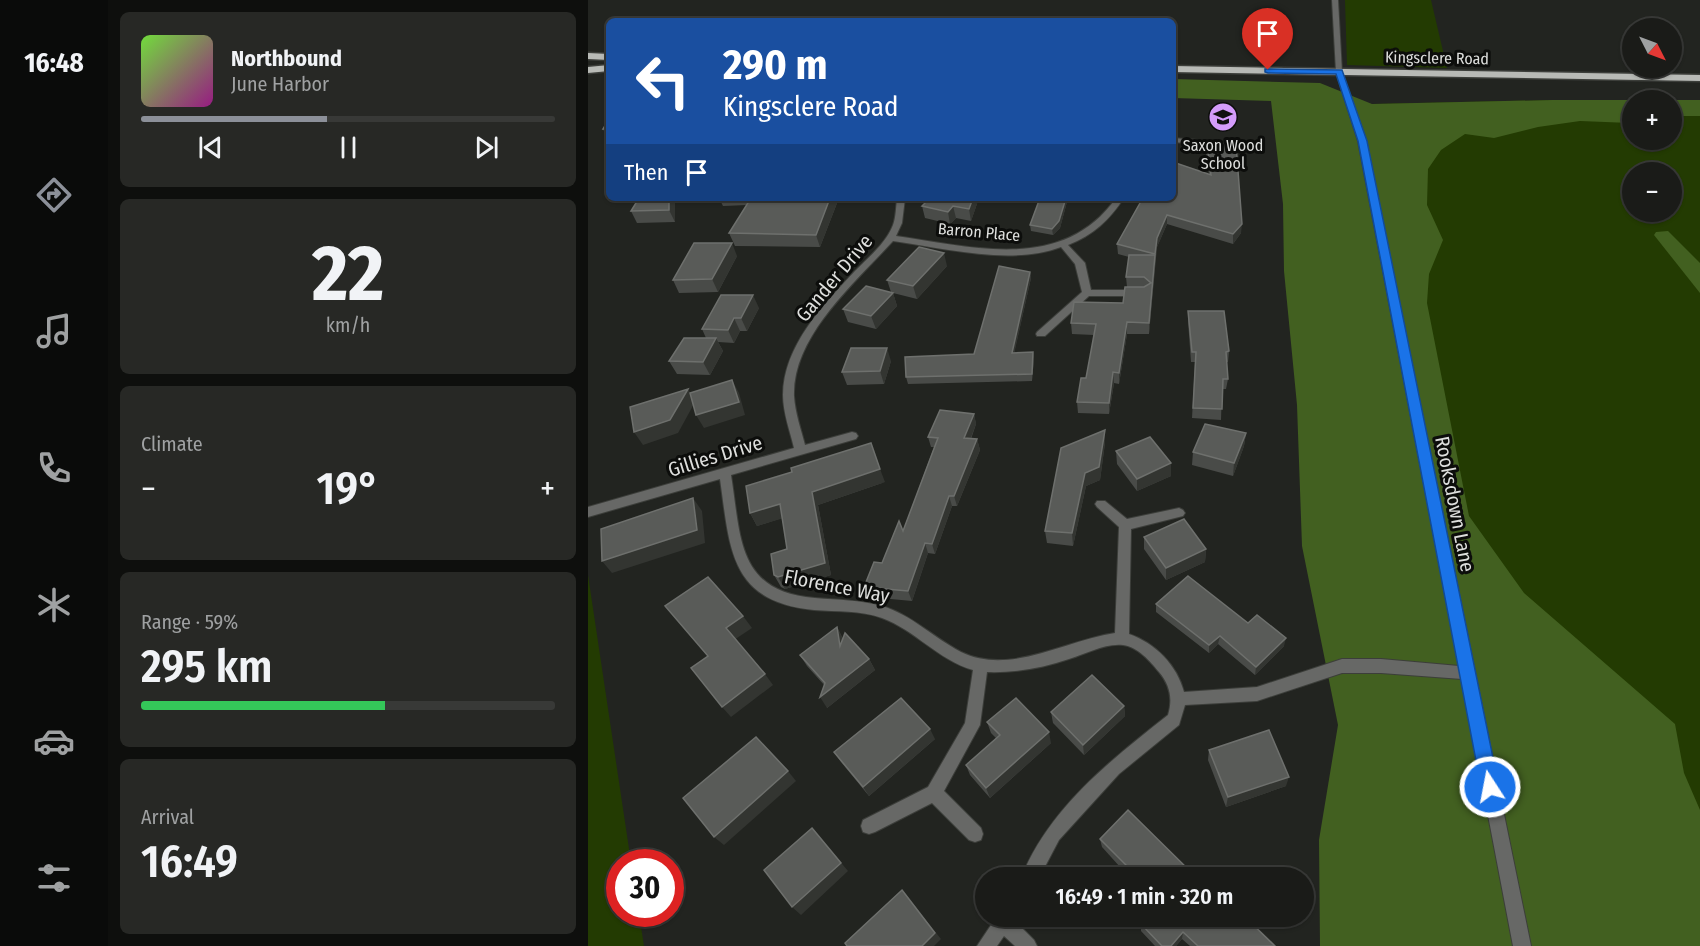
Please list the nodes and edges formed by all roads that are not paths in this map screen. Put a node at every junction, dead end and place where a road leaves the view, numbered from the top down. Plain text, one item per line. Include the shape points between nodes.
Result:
1 (1335, 0) edge
2 (588, 56) edge
3 (606, 57) edge
4 (606, 68) edge
5 (1176, 69) edge
6 (588, 70) edge
7 (1339, 72) junction
8 (1700, 78) edge
9 (1176, 140) edge
10 (1221, 144) edge
11 (901, 201) edge
12 (1118, 201) edge
13 (891, 238) junction
14 (1063, 244) junction
15 (1088, 293) junction
16 (1144, 293) edge
17 (1041, 334) dead end
18 (852, 436) dead end
19 (801, 451) junction
20 (725, 474) junction
21 (1101, 504) dead end
22 (588, 512) edge
23 (1179, 513) dead end
24 (1125, 525) junction
25 (1122, 639) junction
26 (981, 665) junction
27 (1467, 673) junction
28 (1178, 699) junction
29 (934, 793) junction
30 (869, 826) dead end
31 (975, 834) dead end
32 (1035, 867) edge
33 (1001, 927) edge
34 (1012, 927) edge
35 (986, 946) edge
36 (1028, 946) edge
37 (1522, 946) edge

1 - 7 street, Rooksdown Lane
2 - 3 highway
4 - 6 highway
5 - 7 highway, Kingsclere Road
7 - 8 highway, Kingsclere Road
7 - 27 street, Rooksdown Lane via 1362,141
9 - 10 street
11 - 13 street, Gander Drive
12 - 14 street, Barron Place via 1102,222
13 - 14 street, Barron Place via 987,251 1019,252
13 - 19 street, Gander Drive via 811,329 797,357 789,388
14 - 15 street via 1080,263
15 - 16 street
15 - 17 street
18 - 19 street, Gillies Drive
19 - 20 street, Gillies Drive
20 - 22 street, Gillies Drive
20 - 26 street, Florence Way via 741,555 750,577 768,593 788,602 884,613 962,659
21 - 24 street
23 - 24 street
24 - 25 street
25 - 26 street, Florence Way via 1014,664
25 - 28 street via 1144,646 1176,682
26 - 29 street via 972,725
27 - 28 street via 1342,666 1257,694
27 - 37 street, Rooksdown Lane
28 - 32 street via 1179,710 1174,720 1113,769 1053,834
29 - 30 street
29 - 31 street
33 - 35 street
34 - 36 street

